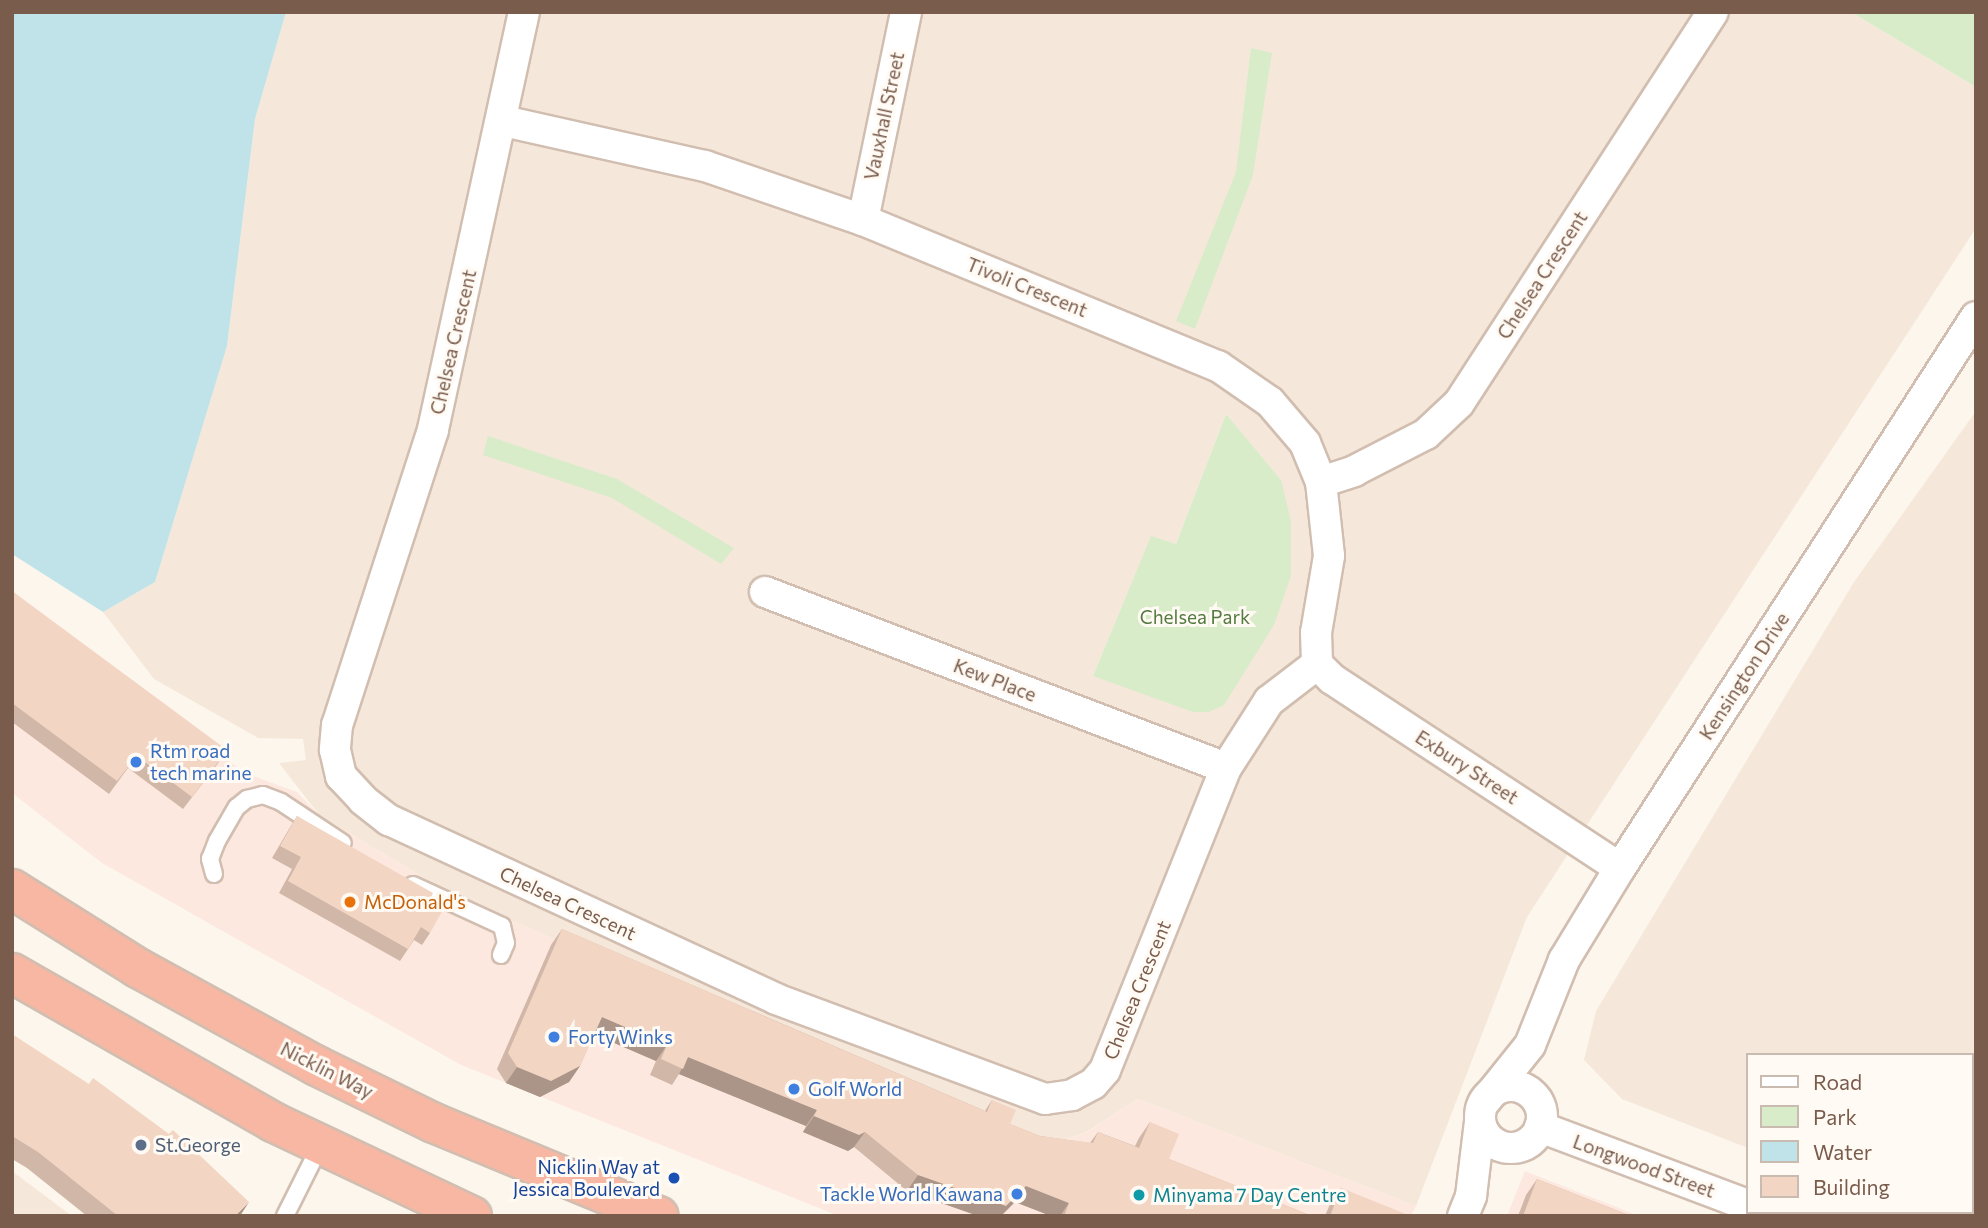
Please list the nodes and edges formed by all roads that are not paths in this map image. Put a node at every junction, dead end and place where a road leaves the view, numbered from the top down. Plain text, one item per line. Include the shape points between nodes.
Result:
1 (524, 12) edge
2 (906, 12) edge
3 (1713, 12) edge
4 (503, 121) junction
5 (863, 220) junction
6 (1976, 317) edge
7 (1321, 482) junction
8 (765, 592) dead end
9 (1317, 664) junction
10 (1226, 768) junction
11 (353, 849) edge
12 (1620, 868) junction
13 (214, 874) dead end
14 (396, 876) edge
15 (12, 889) edge
16 (501, 955) dead end
17 (12, 973) edge
18 (1530, 1045) junction
19 (1529, 1092) junction
20 (1483, 1111) junction
21 (1540, 1128) junction
22 (321, 1144) junction
23 (1513, 1148) junction
24 (1746, 1204) edge
25 (1467, 1206) edge
26 (285, 1216) edge
27 (472, 1216) edge
28 (659, 1216) edge

1 - 4 street, Chelsea Crescent
2 - 5 street, Vauxhall Street
3 - 7 street, Chelsea Crescent via 1459,403 1426,433 1354,471
4 - 5 street, Tivoli Crescent via 705,166
4 - 10 street, Chelsea Crescent via 433,430 337,725 335,750 341,776 363,800 390,820 776,999 1045,1099 1072,1095 1105,1070
5 - 7 street, Tivoli Crescent via 1218,366 1270,402 1305,443
6 - 12 street, Kensington Drive
7 - 9 street, Tivoli Crescent via 1329,556 1316,633
8 - 10 street, Kew Place
9 - 10 street, Chelsea Crescent via 1269,701
9 - 12 street, Exbury Street via 1332,679
11 - 13 lane via 263,795 237,807 210,859
12 - 18 street, Kensington Drive via 1564,960
14 - 16 lane via 502,926 506,943
15 - 28 highway, Nicklin Way via 138,968 317,1066 434,1123
17 - 22 highway via 189,1076
18 - 19 street, Kensington Drive
18 - 20 street, Kensington Drive
19 - 20 street via 1506,1087
19 - 21 street via 1538,1102
20 - 23 street via 1491,1142
20 - 25 street
21 - 23 street via 1525,1145
21 - 24 street, Longwood Street
22 - 26 lane
22 - 27 highway
23 - 25 street

